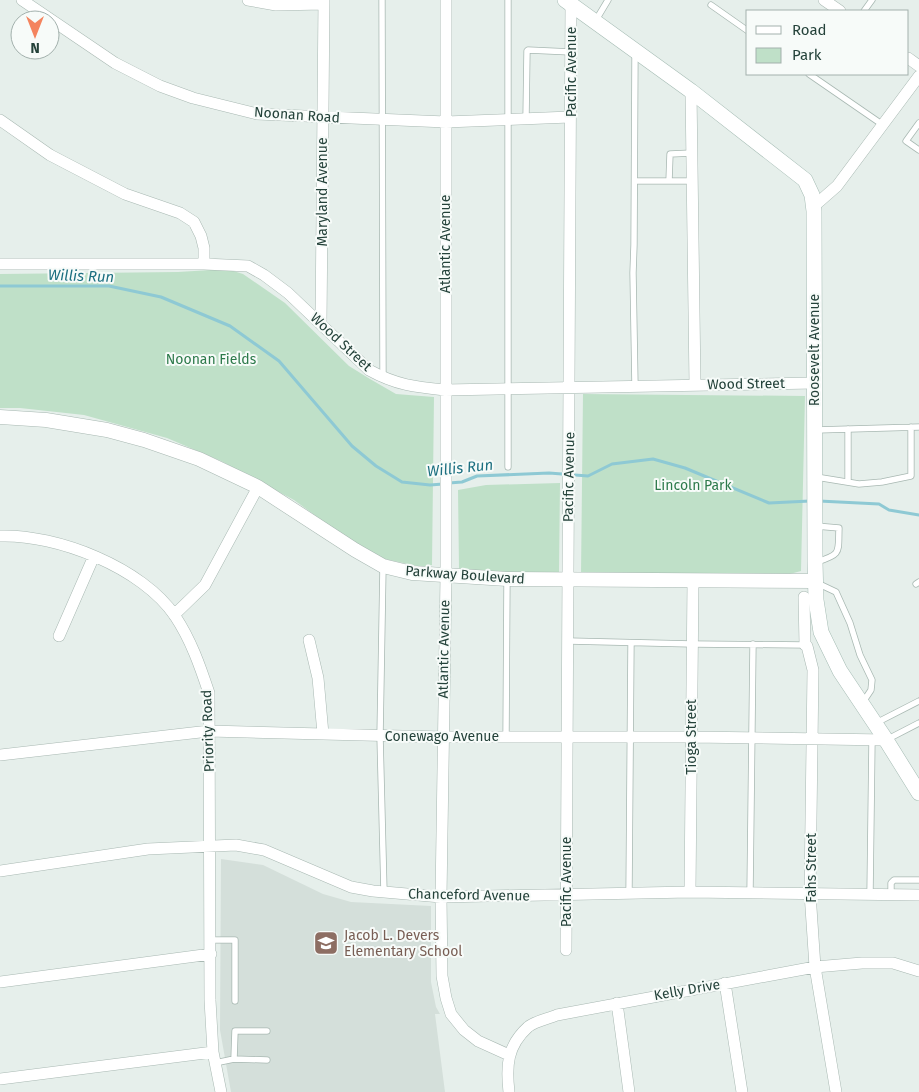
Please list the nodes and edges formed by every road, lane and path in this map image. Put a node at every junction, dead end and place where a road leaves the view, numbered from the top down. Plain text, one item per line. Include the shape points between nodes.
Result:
1 (22, 0) edge
2 (248, 0) edge
3 (382, 0) edge
4 (446, 0) edge
5 (508, 0) edge
6 (608, 0) edge
7 (824, 0) edge
8 (324, 2) edge
9 (568, 2) edge
10 (711, 5) dead end
11 (839, 10) edge
12 (594, 22) junction
13 (746, 30) edge
14 (635, 51) junction
15 (571, 52) junction
16 (810, 75) edge
17 (919, 76) edge
18 (691, 91) junction
19 (570, 117) junction
20 (322, 118) junction
21 (526, 118) junction
22 (383, 119) junction
23 (509, 119) junction
24 (0, 120) edge
25 (446, 122) junction
26 (919, 123) edge
27 (883, 125) junction
28 (919, 150) edge
29 (692, 153) junction
30 (634, 180) junction
31 (670, 181) junction
32 (692, 181) junction
33 (813, 207) junction
34 (0, 264) edge
35 (204, 264) junction
36 (321, 324) junction
37 (383, 378) junction
38 (814, 384) junction
39 (695, 385) junction
40 (635, 386) junction
41 (570, 387) junction
42 (508, 388) junction
43 (445, 390) junction
44 (0, 417) edge
45 (911, 427) junction
46 (919, 427) edge
47 (848, 429) junction
48 (814, 430) junction
49 (508, 467) dead end
50 (814, 481) junction
51 (848, 482) junction
52 (258, 487) junction
53 (814, 526) junction
54 (0, 536) edge
55 (94, 556) junction
56 (815, 562) junction
57 (383, 566) junction
58 (446, 576) junction
59 (507, 579) junction
60 (568, 580) junction
61 (693, 581) junction
62 (815, 581) junction
63 (804, 597) dead end
64 (174, 615) junction
65 (60, 636) dead end
66 (309, 640) dead end
67 (569, 641) junction
68 (630, 643) junction
69 (692, 644) junction
70 (753, 644) junction
71 (805, 645) junction
72 (919, 701) edge
73 (861, 703) junction
74 (919, 723) edge
75 (875, 724) junction
76 (209, 731) junction
77 (323, 734) junction
78 (380, 736) junction
79 (568, 736) junction
80 (442, 737) junction
81 (506, 737) junction
82 (631, 737) junction
83 (691, 737) junction
84 (752, 739) junction
85 (813, 739) junction
86 (879, 740) junction
87 (0, 755) edge
88 (917, 787) edge
89 (210, 845) junction
90 (0, 871) edge
91 (919, 880) edge
92 (384, 892) junction
93 (690, 892) junction
94 (750, 893) junction
95 (810, 893) junction
96 (629, 894) junction
97 (870, 894) junction
98 (891, 894) junction
99 (566, 895) junction
100 (919, 895) edge
101 (441, 897) junction
102 (210, 940) junction
103 (566, 950) dead end
104 (210, 954) junction
105 (815, 967) junction
106 (919, 971) edge
107 (0, 982) edge
108 (725, 983) junction
109 (235, 1001) dead end
110 (617, 1003) junction
111 (267, 1031) dead end
112 (508, 1055) junction
113 (214, 1058) junction
114 (234, 1059) junction
115 (267, 1060) dead end
116 (0, 1079) edge
117 (221, 1092) edge
118 (509, 1092) edge
119 (629, 1092) edge
120 (742, 1092) edge
121 (836, 1092) edge

1 - 20 street, Noonan Road via 115,63 160,86 257,114
2 - 8 street via 276,5
3 - 22 lane
4 - 25 street, Atlantic Avenue
5 - 23 lane
6 - 12 lane
7 - 11 street
8 - 20 street, Maryland Avenue
9 - 12 main road, Roosevelt Avenue
9 - 15 street, Pacific Avenue
10 - 13 lane
12 - 14 main road, Roosevelt Avenue
14 - 18 main road, Roosevelt Avenue
14 - 30 lane
15 - 19 street, Pacific Avenue
15 - 21 lane via 527,51
16 - 27 lane
17 - 27 street
18 - 29 street
18 - 33 main road, Roosevelt Avenue via 805,180
19 - 21 street, Noonan Road
19 - 41 street, Pacific Avenue
20 - 22 street, Noonan Road
20 - 36 street, Maryland Avenue
21 - 23 street, Noonan Road
22 - 25 street, Noonan Road
22 - 37 lane
23 - 25 street, Noonan Road
23 - 42 lane
24 - 35 street via 57,159 125,194 180,213 194,222 204,248
25 - 43 street, Atlantic Avenue
26 - 28 lane via 906,142
27 - 33 street via 837,186
29 - 31 lane via 670,154
29 - 32 street
30 - 31 lane
30 - 40 lane
31 - 32 lane
32 - 39 street
33 - 38 main road, Roosevelt Avenue
34 - 35 street, Wood Street
35 - 36 street, Wood Street via 248,266 288,293
36 - 37 street, Wood Street via 369,370
37 - 43 street, Wood Street via 407,386
38 - 39 street, Wood Street
38 - 48 main road, Roosevelt Avenue
39 - 40 street, Wood Street
40 - 41 street, Wood Street
41 - 42 street, Wood Street
41 - 60 street, Pacific Avenue
42 - 43 street, Wood Street
42 - 49 lane
43 - 58 street, Atlantic Avenue
44 - 52 street, Parkway Boulevard via 46,420 144,440 199,459
45 - 46 lane
45 - 47 lane
45 - 51 lane via 911,476 874,483
47 - 48 lane
47 - 51 lane
48 - 50 main road, Roosevelt Avenue
50 - 51 lane
50 - 53 main road, Roosevelt Avenue
52 - 57 street, Parkway Boulevard
52 - 64 street via 205,585
53 - 56 main road, Roosevelt Avenue
53 - 56 lane via 839,528 838,551 833,557
54 - 55 street, Priority Road via 50,541
55 - 64 street, Priority Road via 142,583
55 - 65 street
56 - 62 main road, Roosevelt Avenue
57 - 58 street, Parkway Boulevard
57 - 78 lane
58 - 59 street, Parkway Boulevard
58 - 80 street, Atlantic Avenue
59 - 60 street, Parkway Boulevard
59 - 81 lane
60 - 61 street, Parkway Boulevard
60 - 67 street, Pacific Avenue
61 - 62 street, Parkway Boulevard
61 - 69 street, Tioga Street
62 - 73 main road, Roosevelt Avenue via 820,632 840,672
62 - 73 lane via 836,592 872,680 871,690
63 - 71 street, Fahs Street
64 - 76 street, Priority Road via 198,660 209,693
66 - 77 street via 318,678
67 - 68 lane
67 - 79 street, Pacific Avenue
68 - 69 lane
68 - 82 lane
69 - 70 lane
69 - 83 street, Tioga Street
70 - 71 lane
70 - 84 lane
71 - 85 street, Fahs Street via 813,670
72 - 75 lane
73 - 75 main road, Roosevelt Avenue
74 - 86 lane
75 - 86 main road, Roosevelt Avenue
76 - 77 street, Conewago Avenue
76 - 87 street, Conewago Avenue
76 - 89 street, Priority Road
77 - 78 street, Conewago Avenue
78 - 80 street, Conewago Avenue
78 - 92 lane
79 - 81 street, Conewago Avenue
79 - 82 street, Conewago Avenue
79 - 99 street, Pacific Avenue
80 - 81 street, Conewago Avenue
80 - 101 street, Atlantic Avenue
82 - 83 street, Conewago Avenue
82 - 96 lane
83 - 84 street, Conewago Avenue
83 - 93 street, Tioga Street
84 - 85 street, Conewago Avenue
84 - 94 lane
85 - 86 street, Conewago Avenue
85 - 95 street, Fahs Street
86 - 88 main road, Roosevelt Avenue
86 - 97 lane
89 - 90 street, Chanceford Avenue via 148,849
89 - 92 street, Chanceford Avenue via 264,850 351,887
89 - 102 street, Priority Road
91 - 98 lane via 894,880
92 - 101 street, Chanceford Avenue
93 - 94 street, Chanceford Avenue
93 - 96 street, Chanceford Avenue
94 - 95 street, Chanceford Avenue
95 - 97 street, Chanceford Avenue
95 - 105 street, Fahs Street
96 - 99 street, Chanceford Avenue
97 - 98 street, Chanceford Avenue
98 - 100 street, Chanceford Avenue
99 - 101 street, Chanceford Avenue
99 - 103 street, Pacific Avenue
101 - 112 street, Atlantic Avenue via 442,976 452,1014 478,1041
102 - 104 street, Priority Road
102 - 109 lane via 236,940
104 - 107 street
104 - 113 street, Priority Road
105 - 106 street, Kelly Drive via 893,963
105 - 108 street, Kelly Drive
105 - 121 street, Fahs Street
108 - 110 street, Kelly Drive
108 - 120 street
110 - 112 street, Kelly Drive via 557,1015 529,1026
110 - 119 street
111 - 114 lane via 235,1031
112 - 118 street
113 - 114 lane
113 - 116 street
113 - 117 street, Priority Road
114 - 115 lane

